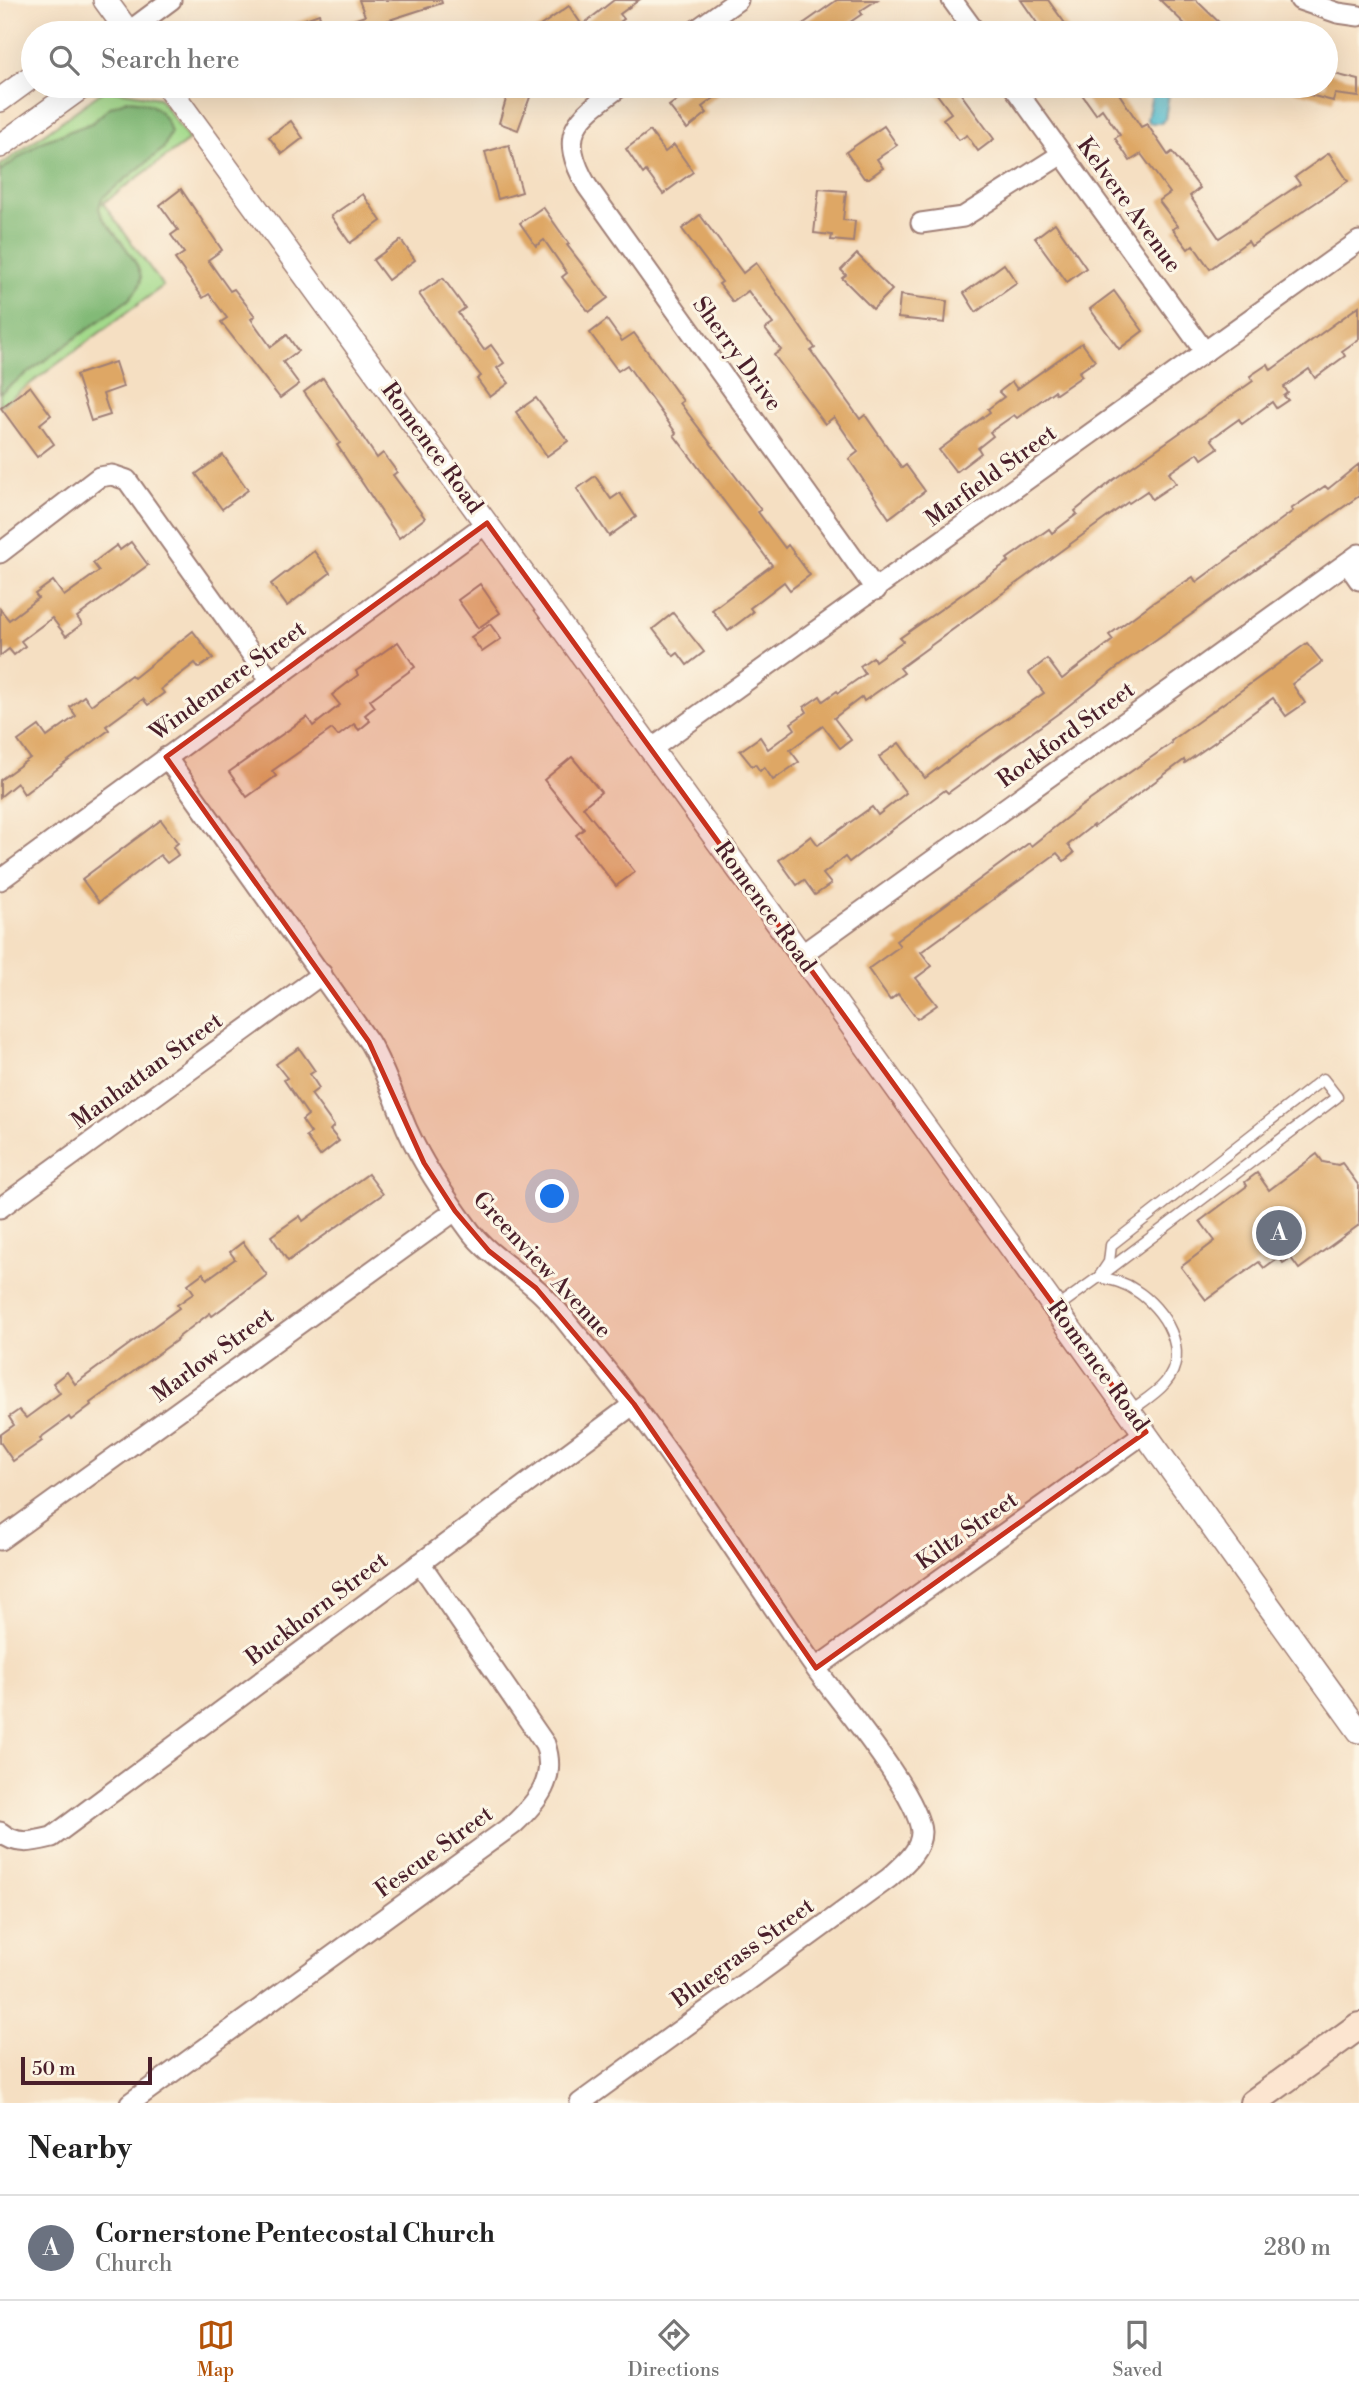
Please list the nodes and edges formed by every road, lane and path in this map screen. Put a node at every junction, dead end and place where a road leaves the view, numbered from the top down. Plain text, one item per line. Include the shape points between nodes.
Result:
1 (105, 0) edge
2 (171, 0) edge
3 (738, 0) edge
4 (952, 0) edge
5 (1300, 0) edge
6 (1359, 16) edge
7 (119, 21) edge
8 (143, 21) edge
9 (709, 21) edge
10 (967, 21) edge
11 (21, 84) edge
12 (66, 98) edge
13 (176, 98) edge
14 (606, 98) edge
15 (1022, 98) edge
16 (0, 100) edge
17 (0, 146) edge
18 (1062, 154) junction
19 (921, 223) dead end
20 (1359, 241) edge
21 (1205, 352) junction
22 (487, 523) junction
23 (0, 553) edge
24 (1353, 559) edge
25 (1359, 580) edge
26 (876, 590) junction
27 (270, 680) junction
28 (650, 750) junction
29 (166, 757) junction
30 (0, 880) edge
31 (801, 955) junction
32 (322, 974) junction
33 (0, 1208) edge
34 (455, 1211) junction
35 (1099, 1277) junction
36 (1056, 1308) junction
37 (634, 1404) junction
38 (1130, 1411) junction
39 (1146, 1432) junction
40 (0, 1540) edge
41 (420, 1563) junction
42 (816, 1668) junction
43 (1359, 1731) edge
44 (921, 1831) joint
45 (0, 1832) edge
46 (1359, 2026) edge
47 (130, 2103) edge
48 (580, 2103) edge
49 (1253, 2103) edge

1 - 7 street
2 - 8 street
3 - 9 street
4 - 10 street
5 - 6 street
11 - 16 street
12 - 17 street
13 - 22 street, Romence Road
14 - 26 street, Sherry Drive via 579,119 572,141 572,157 587,186
15 - 18 street, Kelvere Avenue
18 - 19 street via 963,217
18 - 21 street, Kelvere Avenue
20 - 21 street, Marfield Street
21 - 26 street, Marfield Street
22 - 27 street, Windemere Street
22 - 28 street, Romence Road
23 - 27 street via 99,477 127,480
24 - 25 street
24 - 31 street, Rockford Street
26 - 28 street, Marfield Street
27 - 29 street, Windemere Street
28 - 31 street, Romence Road
29 - 30 street, Windemere Street
29 - 32 street, Greenview Avenue
31 - 36 street, Romence Road
32 - 33 street, Manhattan Street
32 - 34 street, Greenview Avenue via 375,1051 407,1129
34 - 37 street, Greenview Avenue via 489,1251 536,1288
34 - 40 street, Marlow Street
35 - 35 lane via 1337,1097 1323,1079 1111,1245 1109,1262
35 - 36 lane
35 - 38 lane via 1120,1281 1150,1300 1174,1337 1176,1352 1166,1382
36 - 38 street, Romence Road
37 - 41 street, Buckhorn Street
37 - 42 street, Greenview Avenue
38 - 39 street, Romence Road
39 - 42 street, Kiltz Street
39 - 43 street, Romence Road
41 - 45 street, Buckhorn Street via 52,1837 26,1842 9,1840
41 - 47 street, Fescue Street via 545,1744 551,1759 542,1792 514,1824
42 - 44 street, Greenview Avenue via 900,1782
44 - 48 street, Bluegrass Street via 914,1853 889,1878
46 - 49 main road

